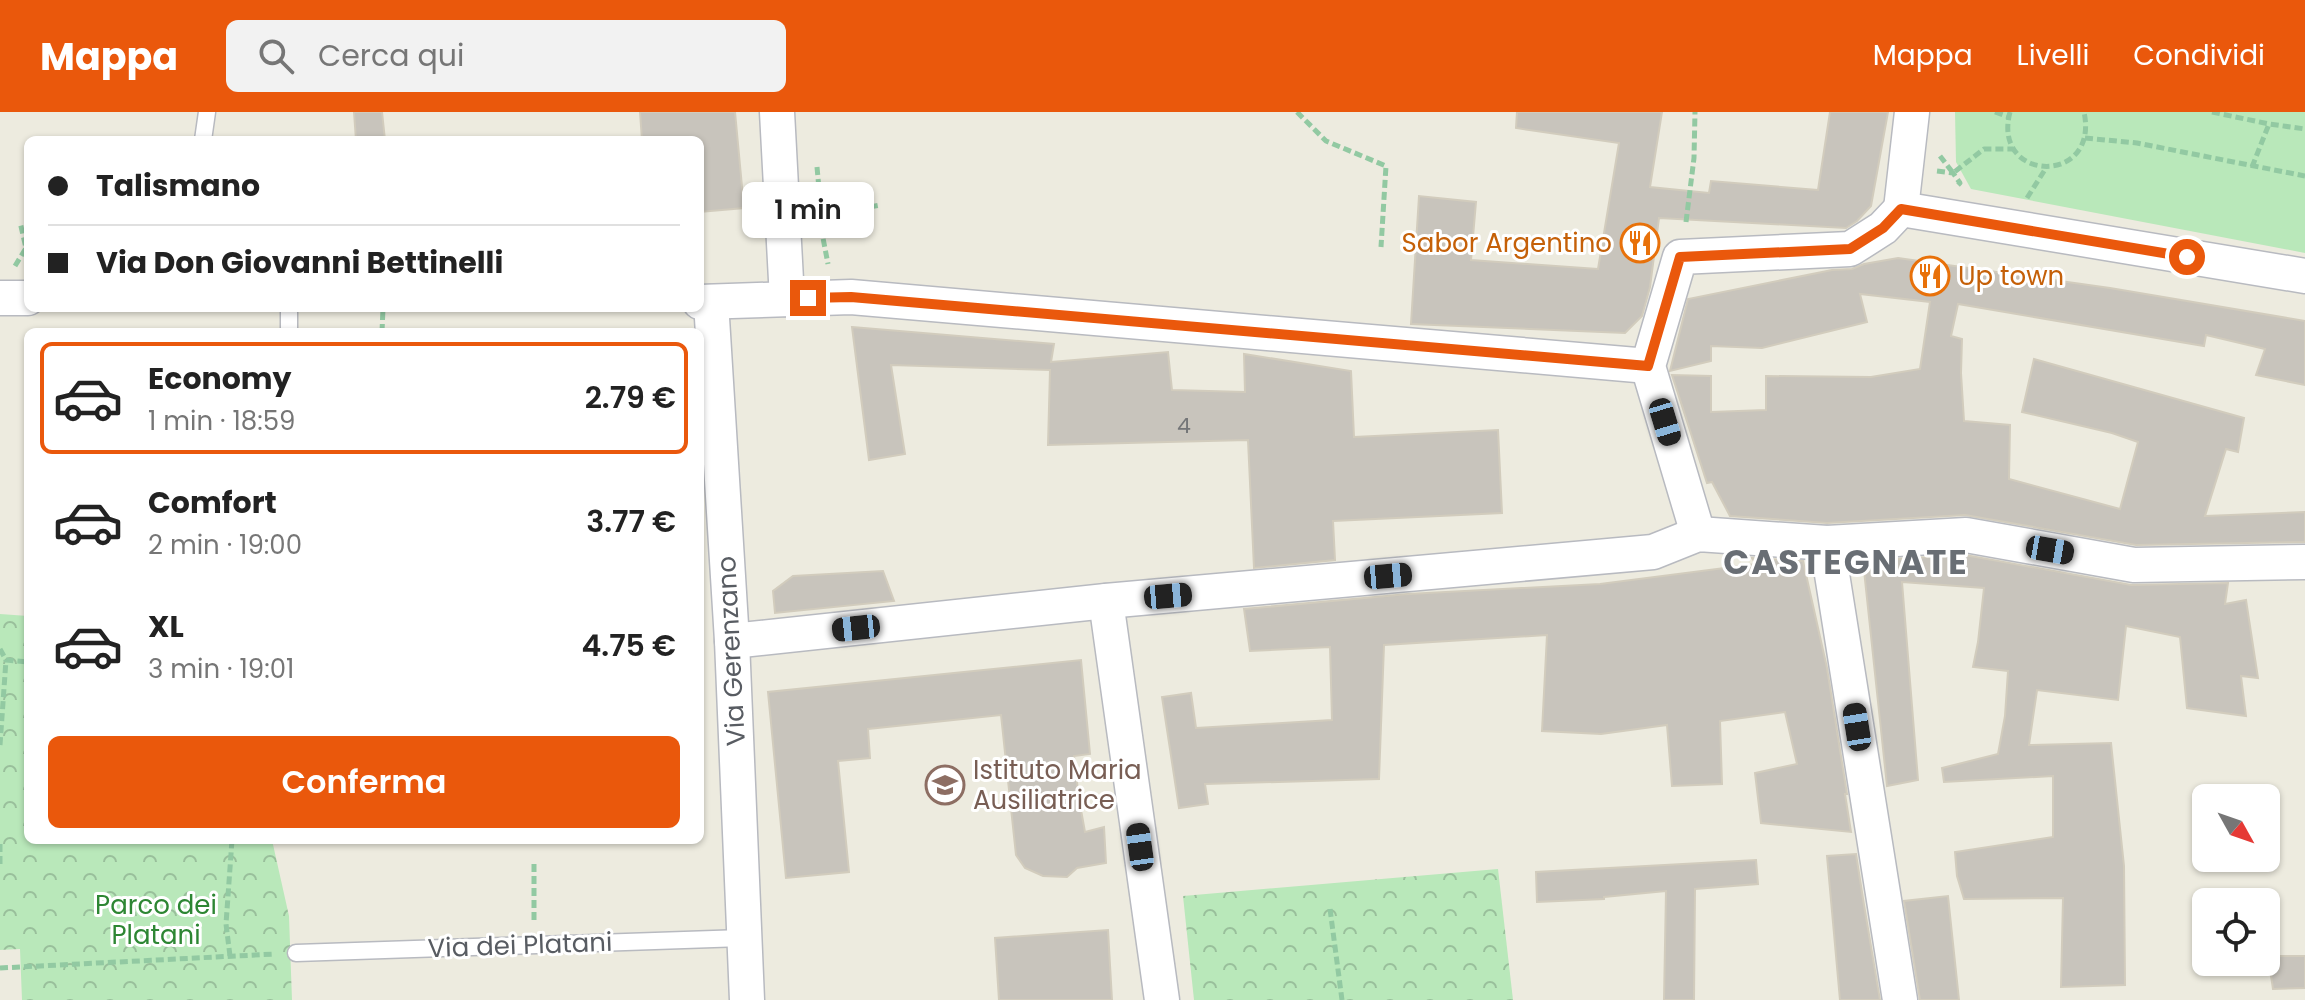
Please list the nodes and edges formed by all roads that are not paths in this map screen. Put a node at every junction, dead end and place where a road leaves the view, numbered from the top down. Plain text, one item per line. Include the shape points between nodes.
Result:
1 (207, 112) edge
2 (777, 112) edge
3 (1912, 112) edge
4 (204, 136) edge
5 (1901, 209) junction
6 (2305, 276) edge
7 (787, 299) junction
8 (706, 302) edge
9 (1648, 366) junction
10 (1698, 534) junction
11 (1827, 543) junction
12 (2305, 562) edge
13 (1106, 601) junction
14 (732, 641) junction
15 (743, 938) junction
16 (296, 953) road end
17 (747, 1000) edge
18 (1162, 1000) edge
19 (1900, 1000) edge

1 - 4 lane
2 - 7 street
3 - 5 street
5 - 6 street
5 - 9 street via 1850,249 1680,257
7 - 8 street
7 - 9 street via 867,298
8 - 14 street, Via Gerenzano
9 - 10 street
10 - 11 street
10 - 13 street via 1653,552
11 - 12 street via 1966,535 2134,565
11 - 19 street
13 - 14 street
13 - 18 street
14 - 15 street, Via Gerenzano
15 - 16 lane, Via dei Platani
15 - 17 street, Via Gerenzano

